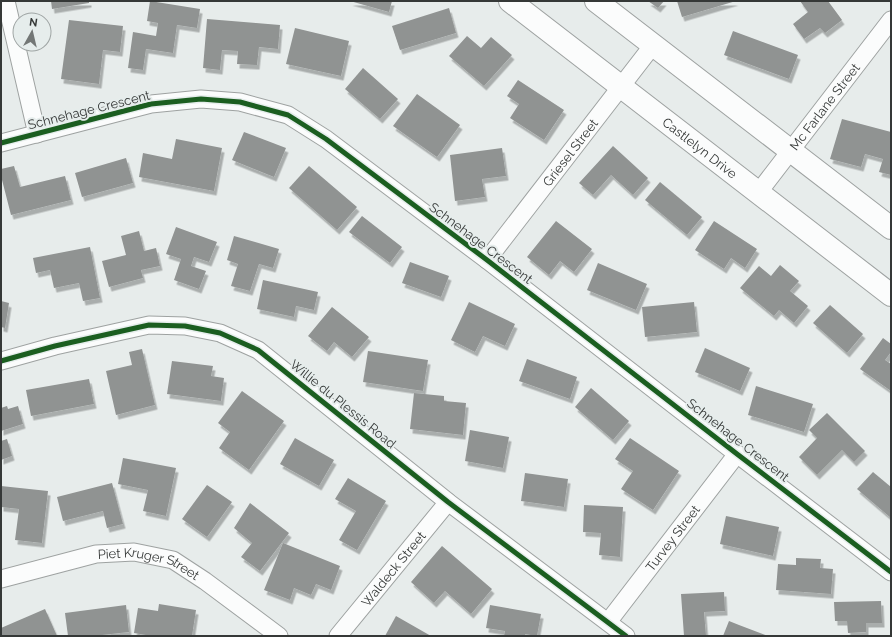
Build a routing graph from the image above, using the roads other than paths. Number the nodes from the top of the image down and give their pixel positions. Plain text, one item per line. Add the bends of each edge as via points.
1 (6, 1) edge
2 (510, 1) edge
3 (596, 1) edge
4 (891, 20) edge
5 (653, 45) junction
6 (621, 87) junction
7 (37, 134) junction
8 (1, 143) edge
9 (791, 151) junction
10 (758, 192) junction
11 (891, 228) edge
12 (487, 260) junction
13 (891, 295) edge
14 (1, 361) edge
15 (737, 454) junction
16 (448, 502) junction
17 (891, 572) edge
18 (1, 579) edge
19 (608, 622) junction
20 (279, 636) edge
21 (338, 636) edge
22 (626, 636) edge

1 - 7 street
2 - 6 street, Castlelyn Drive
3 - 5 street
4 - 9 street, Mc Farlane Street
5 - 6 street, Griesel Street
5 - 9 street
6 - 10 street, Castlelyn Drive
6 - 12 street, Griesel Street
7 - 8 street, Schnehage Crescent
7 - 12 street, Schnehage Crescent via 151,104 201,99 240,102 288,115 326,139
9 - 10 street, Mc Farlane Street
9 - 11 street
10 - 13 street, Castlelyn Drive
12 - 15 street, Schnehage Crescent
14 - 16 street, Willie du Plessis Road via 149,325 185,326 220,333 258,350
15 - 17 street, Schnehage Crescent
15 - 19 street, Turvey Street
16 - 19 street, Willie du Plessis Road
16 - 21 street, Waldeck Street
18 - 20 street, Piet Kruger Street via 96,554 134,552 173,560
19 - 22 street, Willie du Plessis Road

